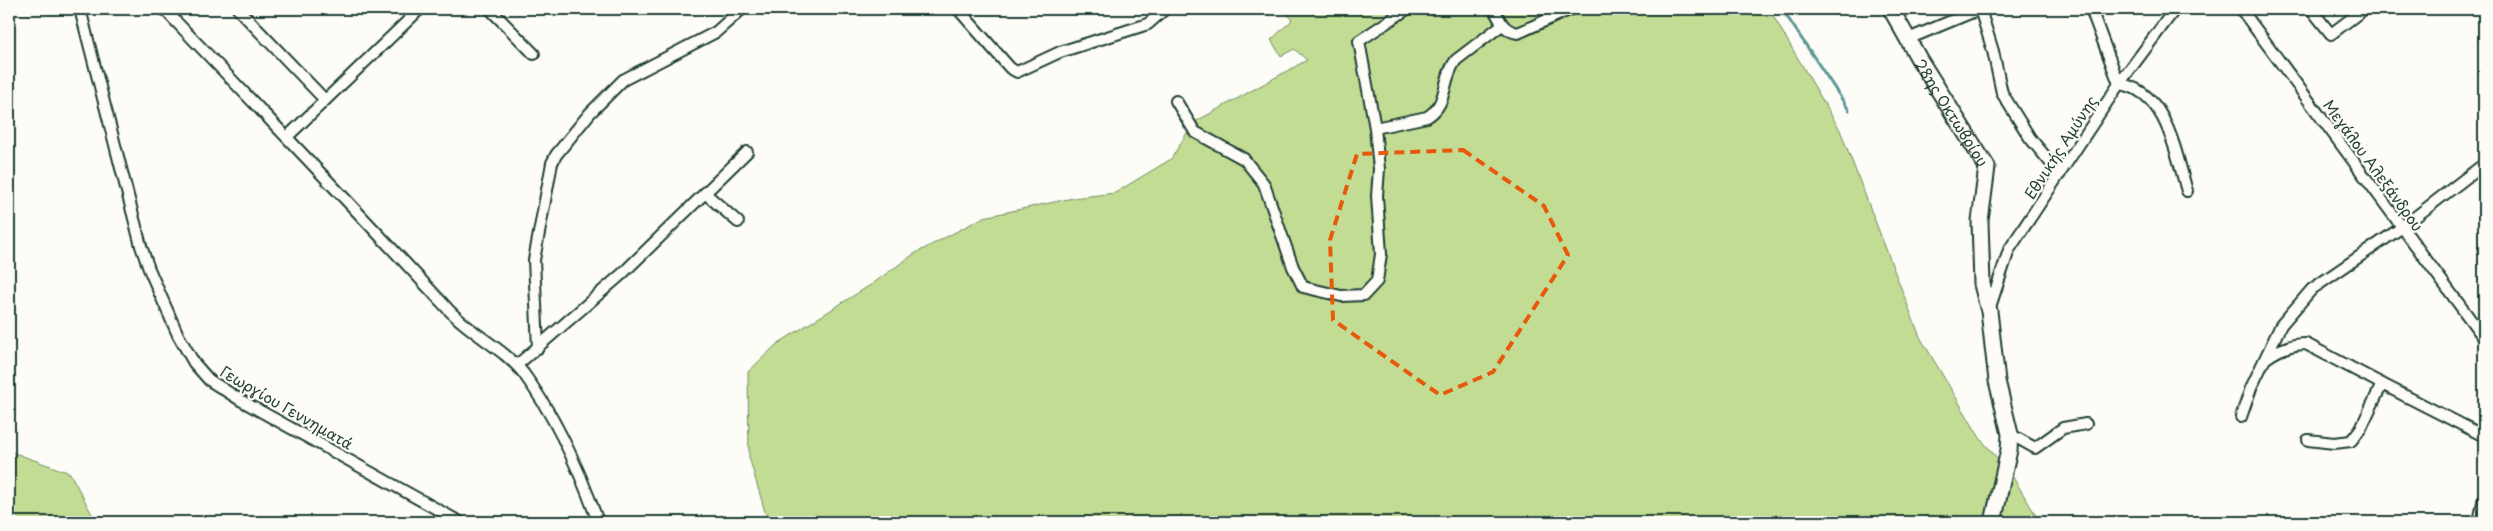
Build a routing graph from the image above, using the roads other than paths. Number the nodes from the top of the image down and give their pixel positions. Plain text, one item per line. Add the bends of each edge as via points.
1 (80, 9) edge
2 (164, 9) edge
3 (238, 9) edge
4 (420, 9) edge
5 (490, 9) edge
6 (742, 9) edge
7 (958, 9) edge
8 (1165, 9) edge
9 (1407, 9) edge
10 (1494, 9) edge
11 (1891, 9) edge
12 (1980, 9) edge
13 (2091, 9) edge
14 (2174, 9) edge
15 (2240, 9) edge
16 (2310, 9) edge
17 (2364, 9) edge
18 (1567, 10) edge
19 (1502, 26) junction
20 (1908, 39) junction
21 (534, 54) dead end
22 (2119, 84) junction
23 (325, 100) junction
24 (1176, 101) dead end
25 (1375, 128) junction
26 (287, 137) junction
27 (747, 152) dead end
28 (2484, 164) edge
29 (2060, 174) junction
30 (2187, 191) dead end
31 (706, 194) junction
32 (738, 222) dead end
33 (2401, 228) junction
34 (1989, 311) junction
35 (2484, 338) edge
36 (538, 348) junction
37 (2264, 359) junction
38 (517, 366) junction
39 (2382, 384) junction
40 (2241, 417) dead end
41 (2086, 424) dead end
42 (2010, 434) junction
43 (2484, 436) edge
44 (2308, 440) dead end
45 (2484, 497) edge
46 (460, 522) edge
47 (598, 522) edge
48 (1993, 522) edge
49 (2479, 522) edge

1 - 46 street, Γεωργίου Γεννηματά via 141,246 168,314 199,370 215,385 248,405
2 - 26 street
3 - 23 street
4 - 23 street
5 - 21 street
6 - 36 street via 716,32 623,80 590,113 556,155 534,260
7 - 8 street via 1010,68 1018,72 1060,52 1148,24
9 - 25 street via 1359,41
10 - 19 street
11 - 20 street, 28ης Οκτωβρίου
12 - 20 street
12 - 29 street via 2002,93 2025,130
13 - 22 street
14 - 22 street, Εθνικής Αμύνης
15 - 33 street, Μεγάλου Αλεξάνδρου
16 - 17 street via 2331,34
18 - 19 street via 1518,33
19 - 25 street via 1450,67 1440,106 1434,113
20 - 34 street, 28ης Οκτωβρίου via 1987,167 1980,221 1980,252 1982,284
22 - 29 street, Εθνικής Αμύνης
22 - 30 street via 2133,86 2157,108
23 - 26 street
24 - 25 street via 1195,132 1244,159 1264,184 1292,267 1303,287 1341,296 1364,295 1377,281 1381,254
26 - 38 street via 457,319
27 - 31 street
28 - 33 street
29 - 34 street, Εθνικής Αμύνης via 2009,250
31 - 32 street
31 - 36 street
33 - 35 street, Μεγάλου Αλεξάνδρου
33 - 37 street via 2312,289 2281,325
34 - 42 street, 28ης Οκτωβρίου via 1997,381
36 - 38 street
37 - 39 street via 2282,349 2306,344
37 - 40 street
38 - 47 street via 563,442
39 - 43 street
39 - 44 street via 2362,428 2350,441
41 - 42 street via 2063,428 2034,448
42 - 48 street
45 - 49 street

